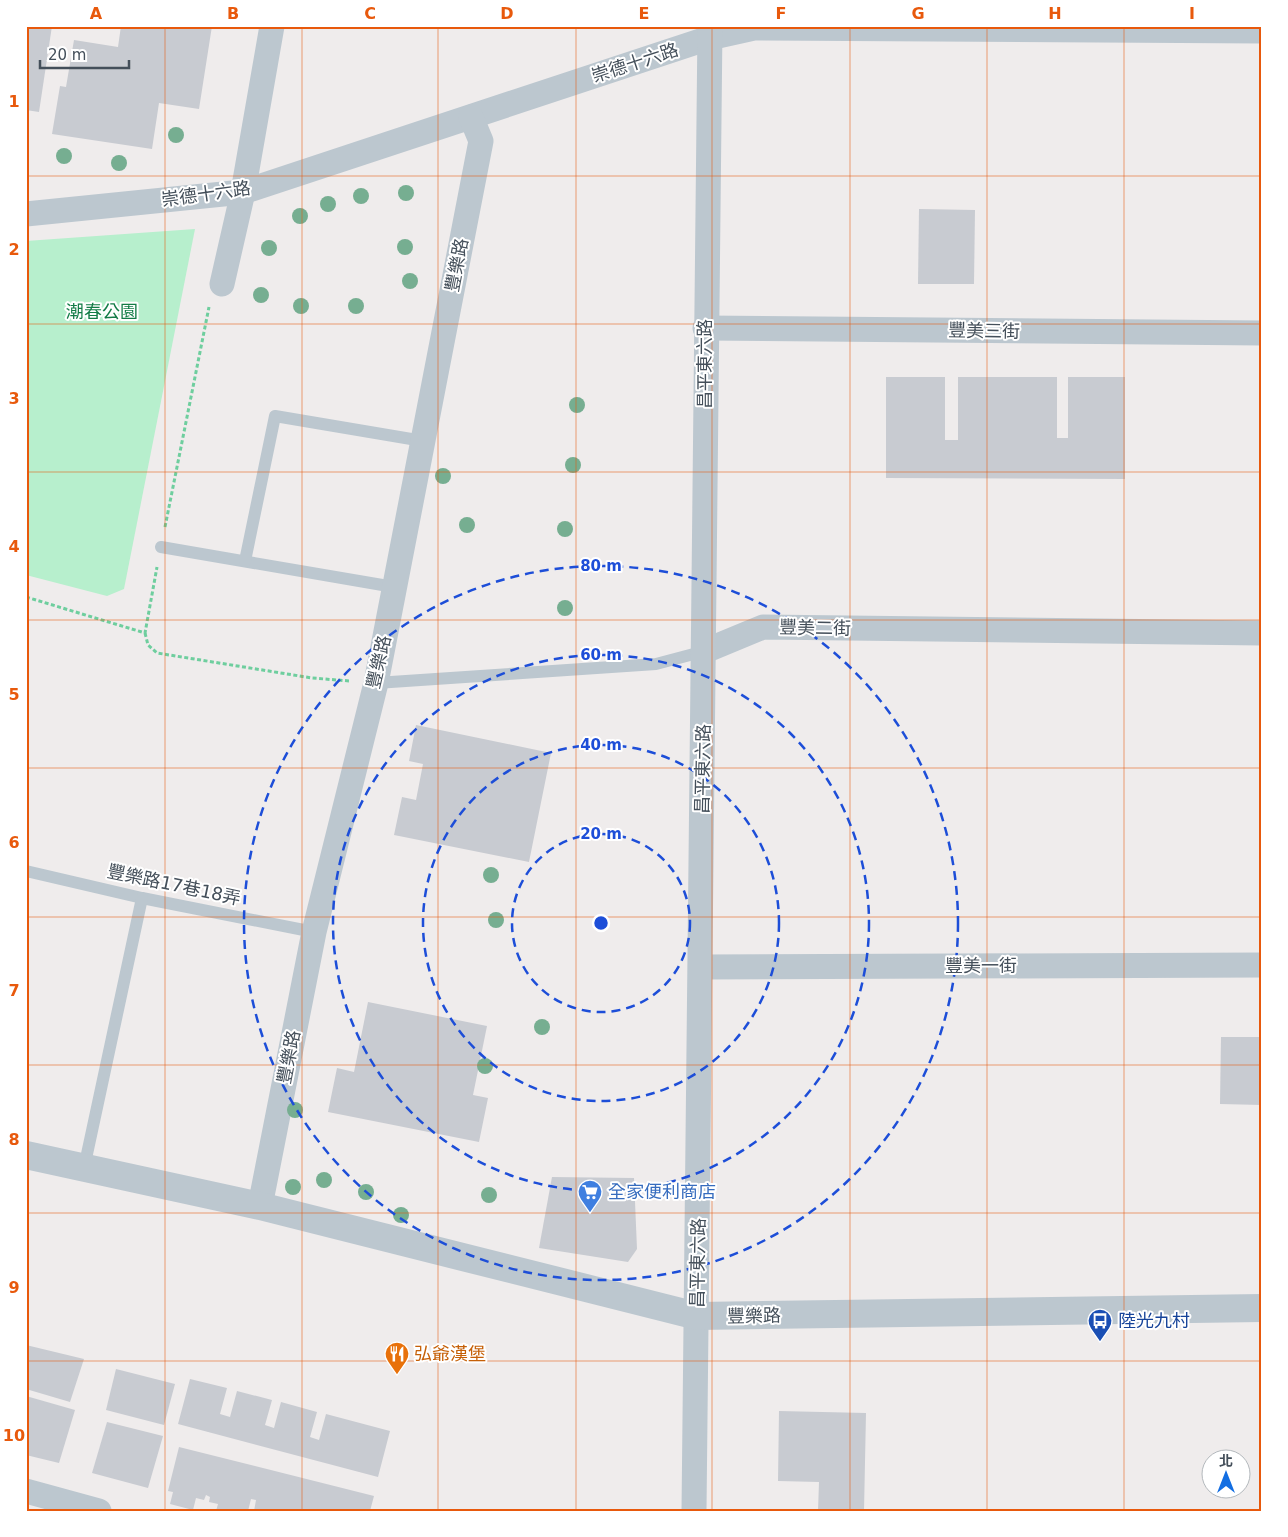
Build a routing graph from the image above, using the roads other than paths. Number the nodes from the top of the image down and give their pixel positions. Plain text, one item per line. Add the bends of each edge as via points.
1 (272, 26) edge
2 (1262, 31) edge
3 (710, 32) edge
4 (471, 117) junction
5 (243, 192) junction
6 (26, 214) edge
7 (222, 284) road end
8 (705, 328) junction
9 (1262, 334) edge
10 (424, 441) junction
11 (161, 547) road end
12 (245, 561) junction
13 (394, 587) junction
14 (1262, 632) edge
15 (705, 651) junction
16 (376, 683) junction
17 (26, 871) edge
18 (142, 898) junction
19 (314, 932) junction
20 (1262, 965) edge
21 (701, 966) junction
22 (26, 1155) edge
23 (84, 1168) junction
24 (260, 1206) junction
25 (1262, 1308) edge
26 (697, 1316) junction
27 (26, 1491) edge
28 (100, 1511) edge
29 (694, 1511) edge

1 - 5 street
2 - 3 street, 崇德十六路 via 754,28
3 - 4 street, 崇德十六路
3 - 8 street, 昌平東六路
4 - 5 street, 崇德十六路
4 - 10 street, 豐樂路 via 480,141
5 - 6 street, 崇德十六路
5 - 7 street
8 - 9 street, 豐美三街
8 - 15 street, 昌平東六路
10 - 12 lane via 275,416
10 - 13 street, 豐樂路
11 - 12 lane
12 - 13 lane
13 - 16 street, 豐樂路
14 - 15 street, 豐美二街 via 763,627
15 - 16 lane, 豐美二街 via 656,664
15 - 21 street, 昌平東六路
16 - 19 street, 豐樂路
17 - 18 lane, 豐樂路17巷18弄
18 - 19 lane, 豐樂路17巷18弄
18 - 23 lane
19 - 24 street, 豐樂路
20 - 21 street, 豐美一街
21 - 26 street, 昌平東六路
22 - 23 street, 豐樂路
23 - 24 street, 豐樂路
24 - 26 street, 豐樂路
25 - 26 street, 豐樂路
26 - 29 street, 昌平東六路
27 - 28 street

